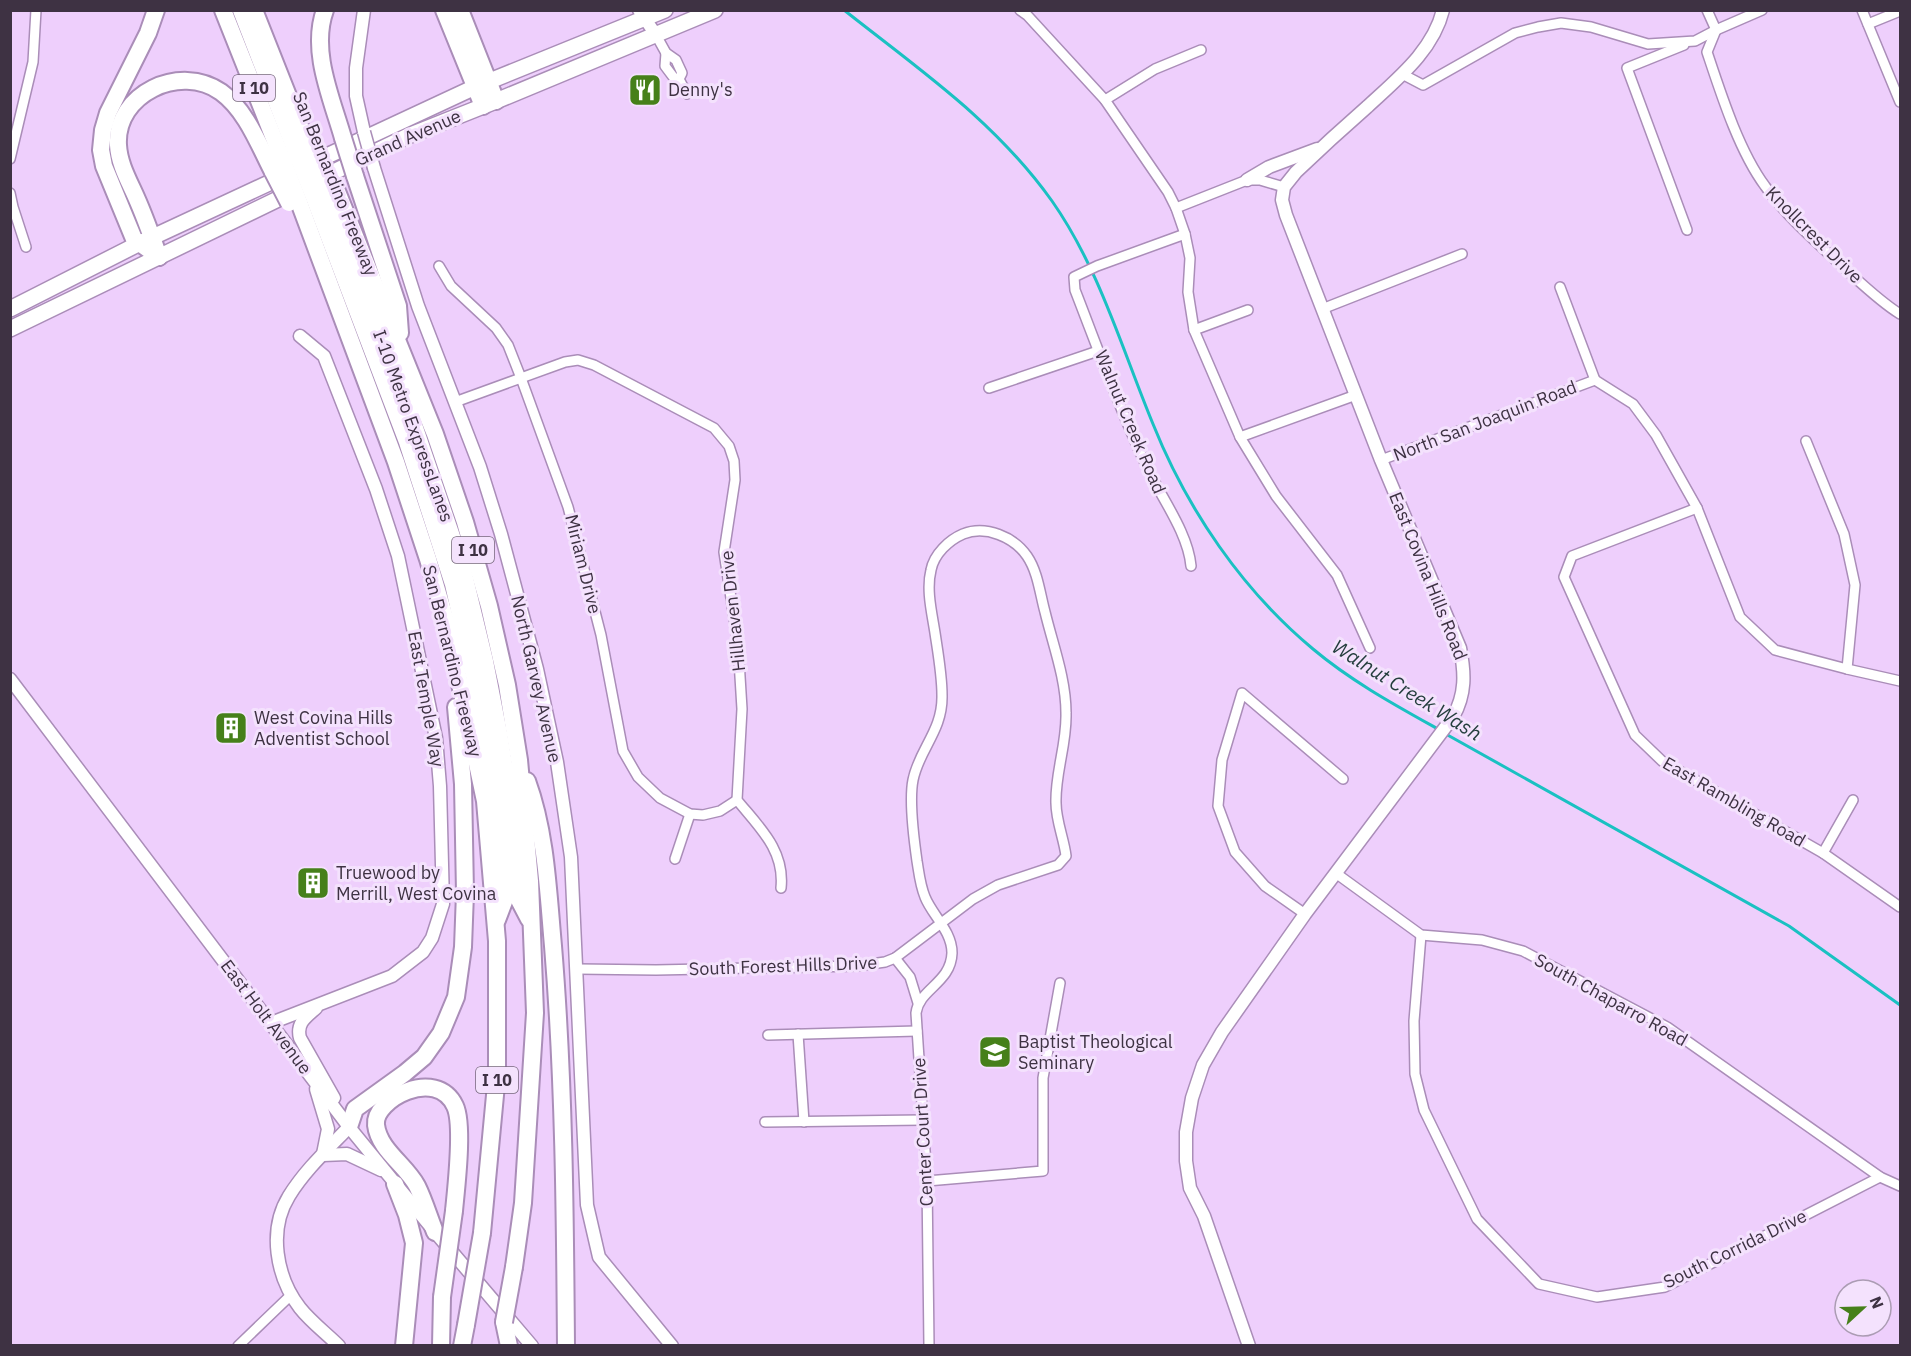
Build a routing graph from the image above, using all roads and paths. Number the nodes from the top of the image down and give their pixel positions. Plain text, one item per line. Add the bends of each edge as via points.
1 (36, 10) edge
2 (156, 10) edge
3 (223, 10) edge
4 (241, 10) edge
5 (254, 10) edge
6 (266, 10) edge
7 (325, 10) edge
8 (364, 10) edge
9 (444, 10) edge
10 (460, 10) edge
11 (665, 10) edge
12 (715, 10) edge
13 (1443, 10) edge
14 (1707, 10) edge
15 (1762, 10) edge
16 (1862, 10) edge
17 (1900, 11) edge
18 (1026, 12) edge
19 (641, 15) edge
20 (1868, 24) junction
21 (1716, 30) junction
22 (656, 35) junction
23 (1695, 41) junction
24 (1201, 50) dead end
25 (1402, 74) junction
26 (481, 84) junction
27 (687, 94) dead end
28 (1105, 100) junction
29 (1900, 102) edge
30 (490, 104) junction
31 (1321, 147) junction
32 (10, 159) edge
33 (297, 160) junction
34 (1247, 180) junction
35 (1284, 187) junction
36 (10, 193) edge
37 (312, 195) junction
38 (1176, 208) junction
39 (1687, 230) dead end
40 (1185, 234) junction
41 (146, 241) junction
42 (26, 248) dead end
43 (1462, 254) dead end
44 (159, 257) junction
45 (439, 266) dead end
46 (1560, 287) dead end
47 (10, 309) edge
48 (1322, 309) junction
49 (1248, 310) dead end
50 (1900, 314) edge
51 (10, 329) edge
52 (1194, 330) junction
53 (300, 336) dead end
54 (401, 346) junction
55 (1098, 351) junction
56 (521, 378) junction
57 (1595, 380) junction
58 (989, 388) dead end
59 (1356, 395) junction
60 (455, 402) junction
61 (1240, 437) junction
62 (1806, 441) dead end
63 (1381, 460) junction
64 (1697, 508) junction
65 (1191, 566) dead end
66 (448, 628) junction
67 (1370, 648) dead end
68 (1847, 669) junction
69 (10, 679) edge
70 (1900, 681) edge
71 (519, 760) junction
72 (1343, 778) dead end
73 (737, 800) junction
74 (1853, 800) dead end
75 (690, 814) junction
76 (1823, 853) junction
77 (675, 859) dead end
78 (1336, 874) junction
79 (781, 888) dead end
80 (1900, 907) edge
81 (1305, 914) junction
82 (941, 923) junction
83 (532, 925) junction
84 (495, 926) junction
85 (1421, 935) junction
86 (895, 958) junction
87 (578, 969) junction
88 (1060, 983) dead end
89 (918, 1003) junction
90 (321, 1004) junction
91 (272, 1023) junction
92 (917, 1031) junction
93 (798, 1034) junction
94 (768, 1035) dead end
95 (314, 1080) junction
96 (338, 1113) junction
97 (923, 1120) junction
98 (765, 1122) dead end
99 (804, 1122) junction
100 (349, 1127) junction
101 (323, 1155) junction
102 (1880, 1177) junction
103 (390, 1178) junction
104 (927, 1180) junction
105 (1900, 1186) edge
106 (435, 1232) junction
107 (291, 1295) junction
108 (504, 1322) junction
109 (238, 1346) edge
110 (339, 1346) edge
111 (404, 1346) edge
112 (441, 1346) edge
113 (462, 1346) edge
114 (501, 1346) edge
115 (509, 1346) edge
116 (532, 1346) edge
117 (566, 1346) edge
118 (672, 1346) edge
119 (929, 1346) edge
120 (1248, 1346) edge

1 - 32 street via 33,62
2 - 41 highway via 108,113 101,150 134,239
3 - 33 highway, San Bernardino Freeway / I 10
4 - 33 highway, I-10 Metro ExpressLanes
5 - 33 highway, I-10 Metro ExpressLanes
6 - 33 highway, San Bernardino Freeway / I 10
7 - 54 highway, bridge via 321,56 354,176 398,306
8 - 60 street, North Garvey Avenue, bridge via 356,68 364,132 418,306
9 - 26 highway
10 - 26 highway
11 - 19 main road, Grand Avenue
12 - 22 main road, Grand Avenue
13 - 25 street via 1434,35
14 - 21 street
15 - 21 street
16 - 20 street
17 - 20 street
18 - 28 street
19 - 22 street
19 - 26 main road, Grand Avenue
20 - 29 street
21 - 23 street
21 - 50 street, Knollcrest Drive via 1707,52 1724,104 1763,185 1814,240
22 - 27 street via 666,53 676,60
22 - 30 main road, Grand Avenue
23 - 25 street via 1648,44 1561,22 1515,33 1423,85
23 - 39 street via 1627,68
24 - 28 street via 1155,69
25 - 31 street
26 - 30 highway
26 - 41 main road, Grand Avenue
28 - 38 street
30 - 44 main road, Grand Avenue via 408,136
31 - 34 street
31 - 35 street
33 - 37 highway, bridge
33 - 37 highway, San Bernardino Freeway / I 10
33 - 37 highway, I-10 Metro ExpressLanes, bridge
33 - 41 highway via 211,86 176,80 144,93 124,116 118,145
34 - 35 street
34 - 38 street
35 - 48 street, East Covina Hills Road via 1286,215
36 - 42 street
37 - 54 highway, San Bernardino Freeway / I 10
37 - 66 highway, San Bernardino Freeway / I 10 via 311,233 396,462
37 - 83 highway, I-10 Metro ExpressLanes via 360,285 396,372 462,567 499,733 511,808 518,898
37 - 84 highway, I-10 Metro ExpressLanes via 411,452 458,604 500,830 505,900
38 - 40 street
40 - 52 street
40 - 55 street, Walnut Creek Road via 1074,277 1075,290
41 - 44 highway
41 - 47 main road, Grand Avenue
43 - 48 street
44 - 51 main road, Grand Avenue
45 - 56 street, Miriam Drive via 451,286 496,328 508,345
46 - 57 street
48 - 59 street, East Covina Hills Road
49 - 52 street
52 - 61 street
53 - 90 street, East Temple Way via 324,356 398,556 436,738 443,858 443,904 423,952 392,976
54 - 71 highway, San Bernardino Freeway / I 10 via 465,522 489,606
55 - 58 street
55 - 65 street, Walnut Creek Road via 1145,464 1187,545
56 - 60 street, Hillhaven Drive
56 - 73 street, Hillhaven Drive via 565,362 578,360 594,365 714,428 729,446 735,480 724,552 738,644 742,710
56 - 75 street, Miriam Drive via 568,507 601,635 623,751 638,777 660,798
57 - 63 street, North San Joaquin Road
57 - 64 street, North San Joaquin Road via 1632,404 1656,435
59 - 61 street
59 - 63 street, East Covina Hills Road
60 - 87 street, North Garvey Avenue via 501,534 537,669 571,857
61 - 67 street via 1276,496 1337,575
62 - 68 street via 1844,534 1855,585
63 - 78 street, East Covina Hills Road via 1460,648 1464,689 1459,707
64 - 68 street, North San Joaquin Road via 1740,617 1775,650
64 - 76 street, East Rambling Road via 1572,555 1564,577 1635,735 1662,761
66 - 84 highway, San Bernardino Freeway / I 10 via 485,801
66 - 100 highway via 463,784 463,947 456,997 441,1033 424,1057 355,1109
68 - 70 street, North San Joaquin Road
69 - 91 street, East Holt Avenue
71 - 83 highway, San Bernardino Freeway / I 10
71 - 117 highway via 537,809 556,984
72 - 81 street via 1242,693 1222,760 1218,806 1235,852 1265,886
73 - 75 street via 720,811
73 - 79 street via 778,856
74 - 76 street
75 - 77 street
76 - 80 street, East Rambling Road
78 - 81 street, East Covina Hills Road
78 - 85 street
81 - 120 street, East Covina Hills Road via 1203,1065 1186,1132 1190,1188 1204,1216
82 - 82 street, South Forest Hills Drive via 998,885 1058,865 1066,856 1056,804 1066,737 1063,684 1036,575 1027,556 1014,543 1002,535 976,530 948,543 931,568 930,599 942,697 936,731 913,781 913,810 920,883 925,899
82 - 86 street, South Forest Hills Drive
82 - 89 street via 952,951 947,971
83 - 108 highway, San Bernardino Freeway / I 10, bridge via 534,1024 523,1203
84 - 113 highway, San Bernardino Freeway / I 10, bridge via 497,1074 482,1233
85 - 102 street, South Chaparro Road via 1482,940 1523,951 1616,1000 1667,1027
85 - 102 street, South Corrida Drive via 1414,1021 1415,1074 1424,1110 1477,1219 1539,1284 1597,1298 1665,1287
86 - 87 street, South Forest Hills Drive via 857,966
86 - 89 street, Center Court Drive via 910,976
87 - 118 street, North Garvey Avenue via 588,1205 599,1257
88 - 104 street via 1043,1078 1043,1171
89 - 92 street, Center Court Drive
90 - 91 street, East Temple Way
90 - 96 street via 300,1023 298,1031 332,1093
91 - 95 street, East Holt Avenue
92 - 93 street
92 - 97 street, Center Court Drive
93 - 94 street
93 - 99 street
95 - 96 street, East Holt Avenue
95 - 101 street via 328,1129
96 - 100 street, East Holt Avenue
97 - 99 street
97 - 104 street, Center Court Drive
98 - 99 street
100 - 101 street
100 - 103 street, East Holt Avenue
101 - 103 street via 347,1154
101 - 107 street via 288,1197 278,1225 277,1254
102 - 105 street, South Chaparro Road
103 - 106 street, East Holt Avenue
103 - 111 highway via 407,1215 414,1243
104 - 119 street, Center Court Drive
106 - 112 highway, bridge via 416,1184 380,1138 376,1123 381,1111 392,1101 418,1087 435,1088 450,1097 457,1108 459,1155 442,1297
106 - 116 street, East Holt Avenue
107 - 109 street
107 - 110 street
108 - 114 highway, San Bernardino Freeway / I 10
108 - 115 highway

